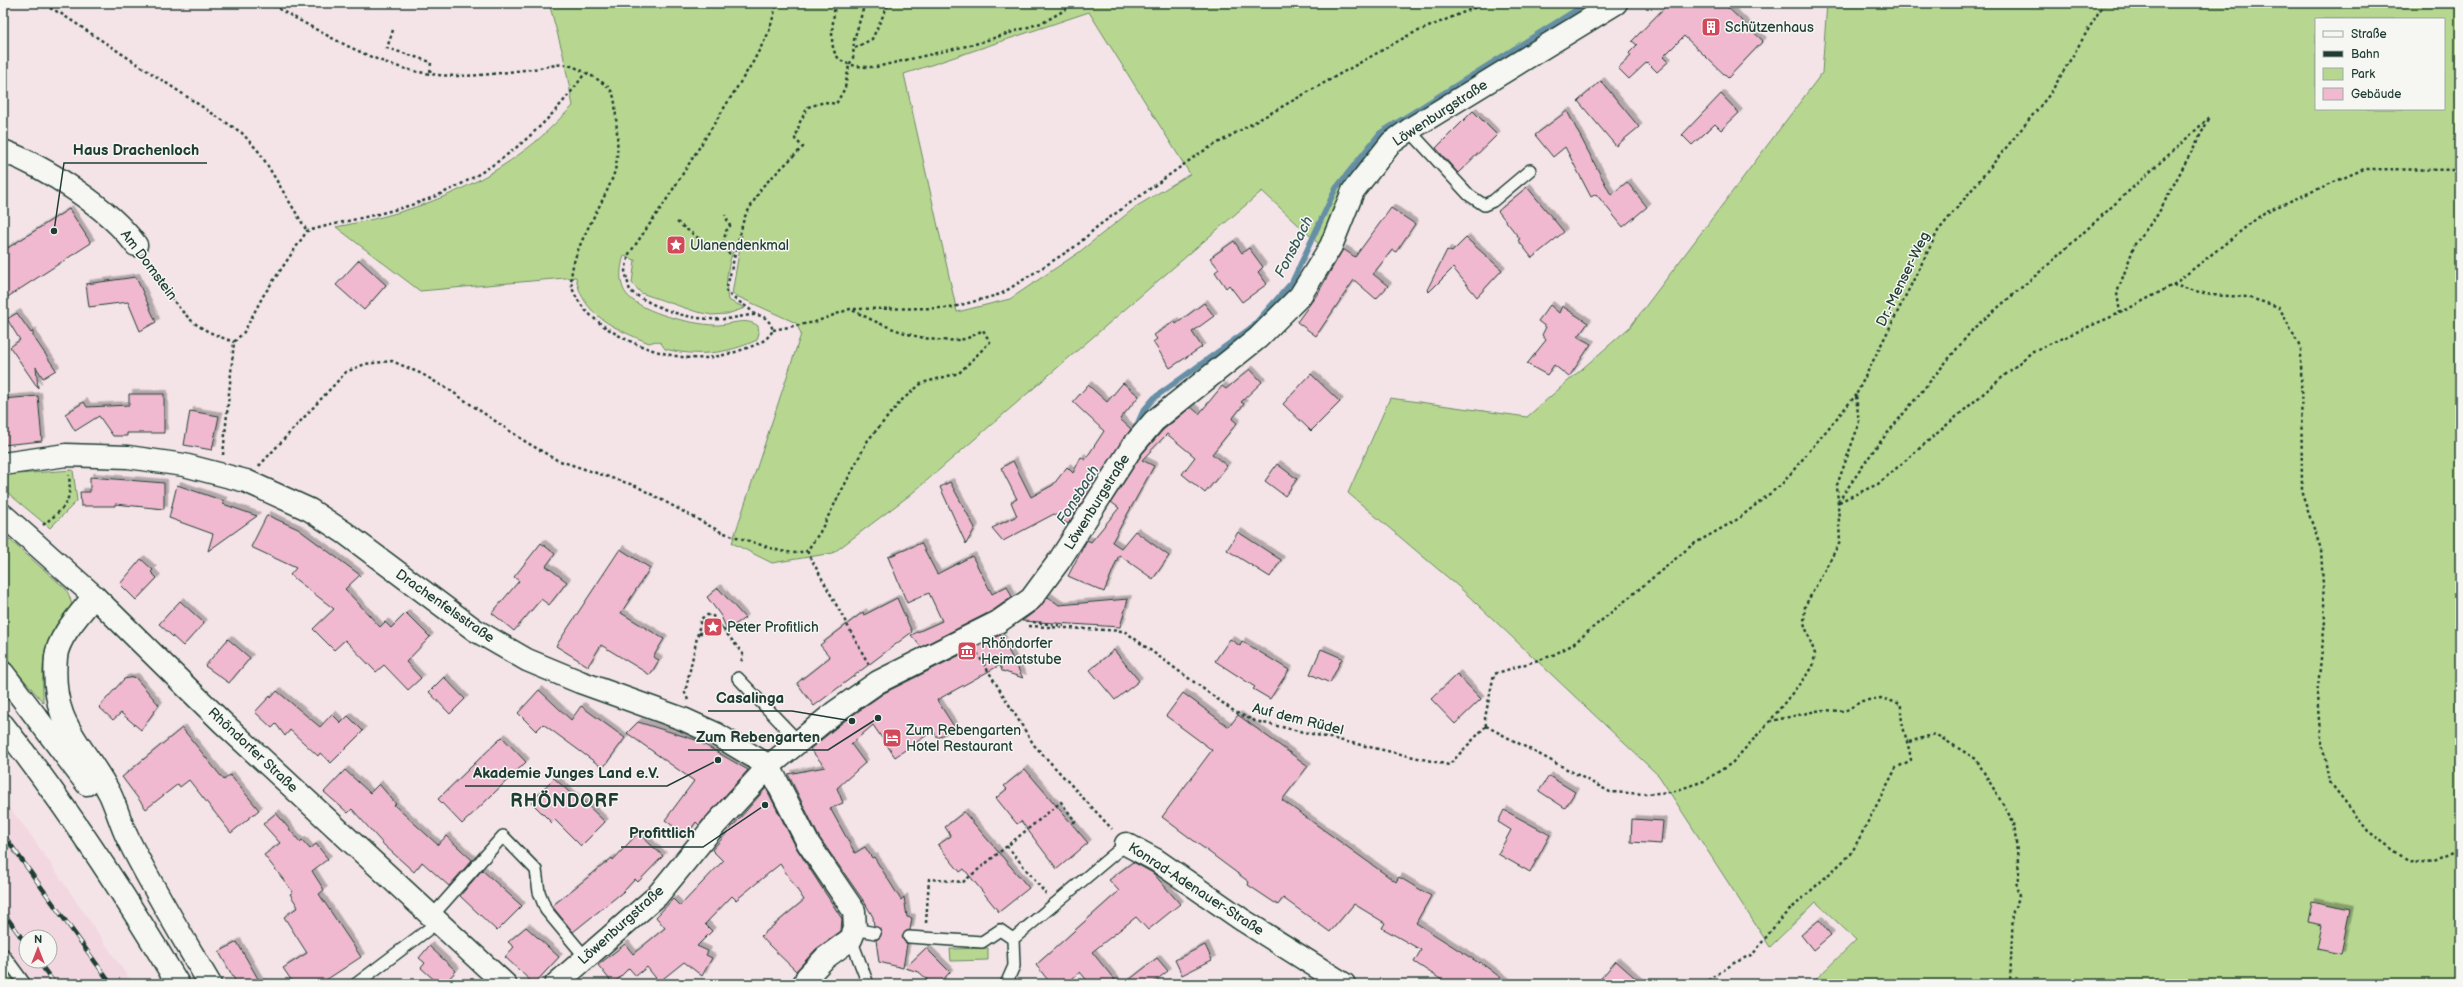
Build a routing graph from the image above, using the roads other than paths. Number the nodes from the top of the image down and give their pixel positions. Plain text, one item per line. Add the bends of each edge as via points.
1 (1616, 3) edge
2 (1409, 130) junction
3 (3, 151) edge
4 (1530, 170) dead end
5 (136, 245) road end
6 (3, 464) edge
7 (3, 515) edge
8 (94, 596) junction
9 (3, 673) edge
10 (738, 678) road end
11 (3, 725) edge
12 (3, 735) edge
13 (799, 742) junction
14 (769, 766) junction
15 (37, 769) junction
16 (127, 838) junction
17 (1126, 844) joint
18 (435, 919) junction
19 (860, 934) junction
20 (909, 937) dead end
21 (1013, 939) junction
22 (3, 954) edge
23 (586, 958) junction
24 (25, 984) edge
25 (178, 984) edge
26 (210, 984) edge
27 (356, 984) edge
28 (505, 984) edge
29 (556, 984) edge
30 (804, 984) edge
31 (868, 984) edge
32 (1006, 984) edge
33 (1344, 984) edge

1 - 2 main road, Löwenburgstraße
2 - 4 lane via 1469,195 1484,205 1493,201
2 - 13 main road, Löwenburgstraße via 1391,143 1353,191 1331,246 1300,296 1258,338 1154,421 1132,447 1059,561 1031,599 1000,621 878,682
3 - 5 main road, Am Domstein via 46,171 74,190 125,230
6 - 14 main road, Drachenfelsstraße via 66,455 128,457 184,464 246,481 310,510 475,630 527,660 683,719 716,734
7 - 8 main road, Rhöndorfer Straße
8 - 16 main road via 68,629 56,655 55,686 66,727 110,794
8 - 18 main road, Rhöndorfer Straße via 222,722
9 - 16 main road
10 - 13 lane
11 - 15 main road
12 - 15 main road
13 - 14 main road, Löwenburgstraße
14 - 19 main road via 808,843 854,911
14 - 23 main road, Löwenburgstraße via 715,825 656,896
15 - 25 main road via 143,924
16 - 26 main road
17 - 21 lane
17 - 33 main road, Konrad-Adenauer-Straße via 1156,860 1241,919
18 - 23 lane via 503,836 536,870 539,892 546,910
18 - 27 lane
18 - 28 main road, Rhöndorfer Straße
19 - 30 main road via 825,958 807,977
19 - 31 lane
20 - 21 lane via 982,942 1000,930
21 - 32 lane via 1014,966
22 - 24 lane
23 - 29 main road, Löwenburgstraße

